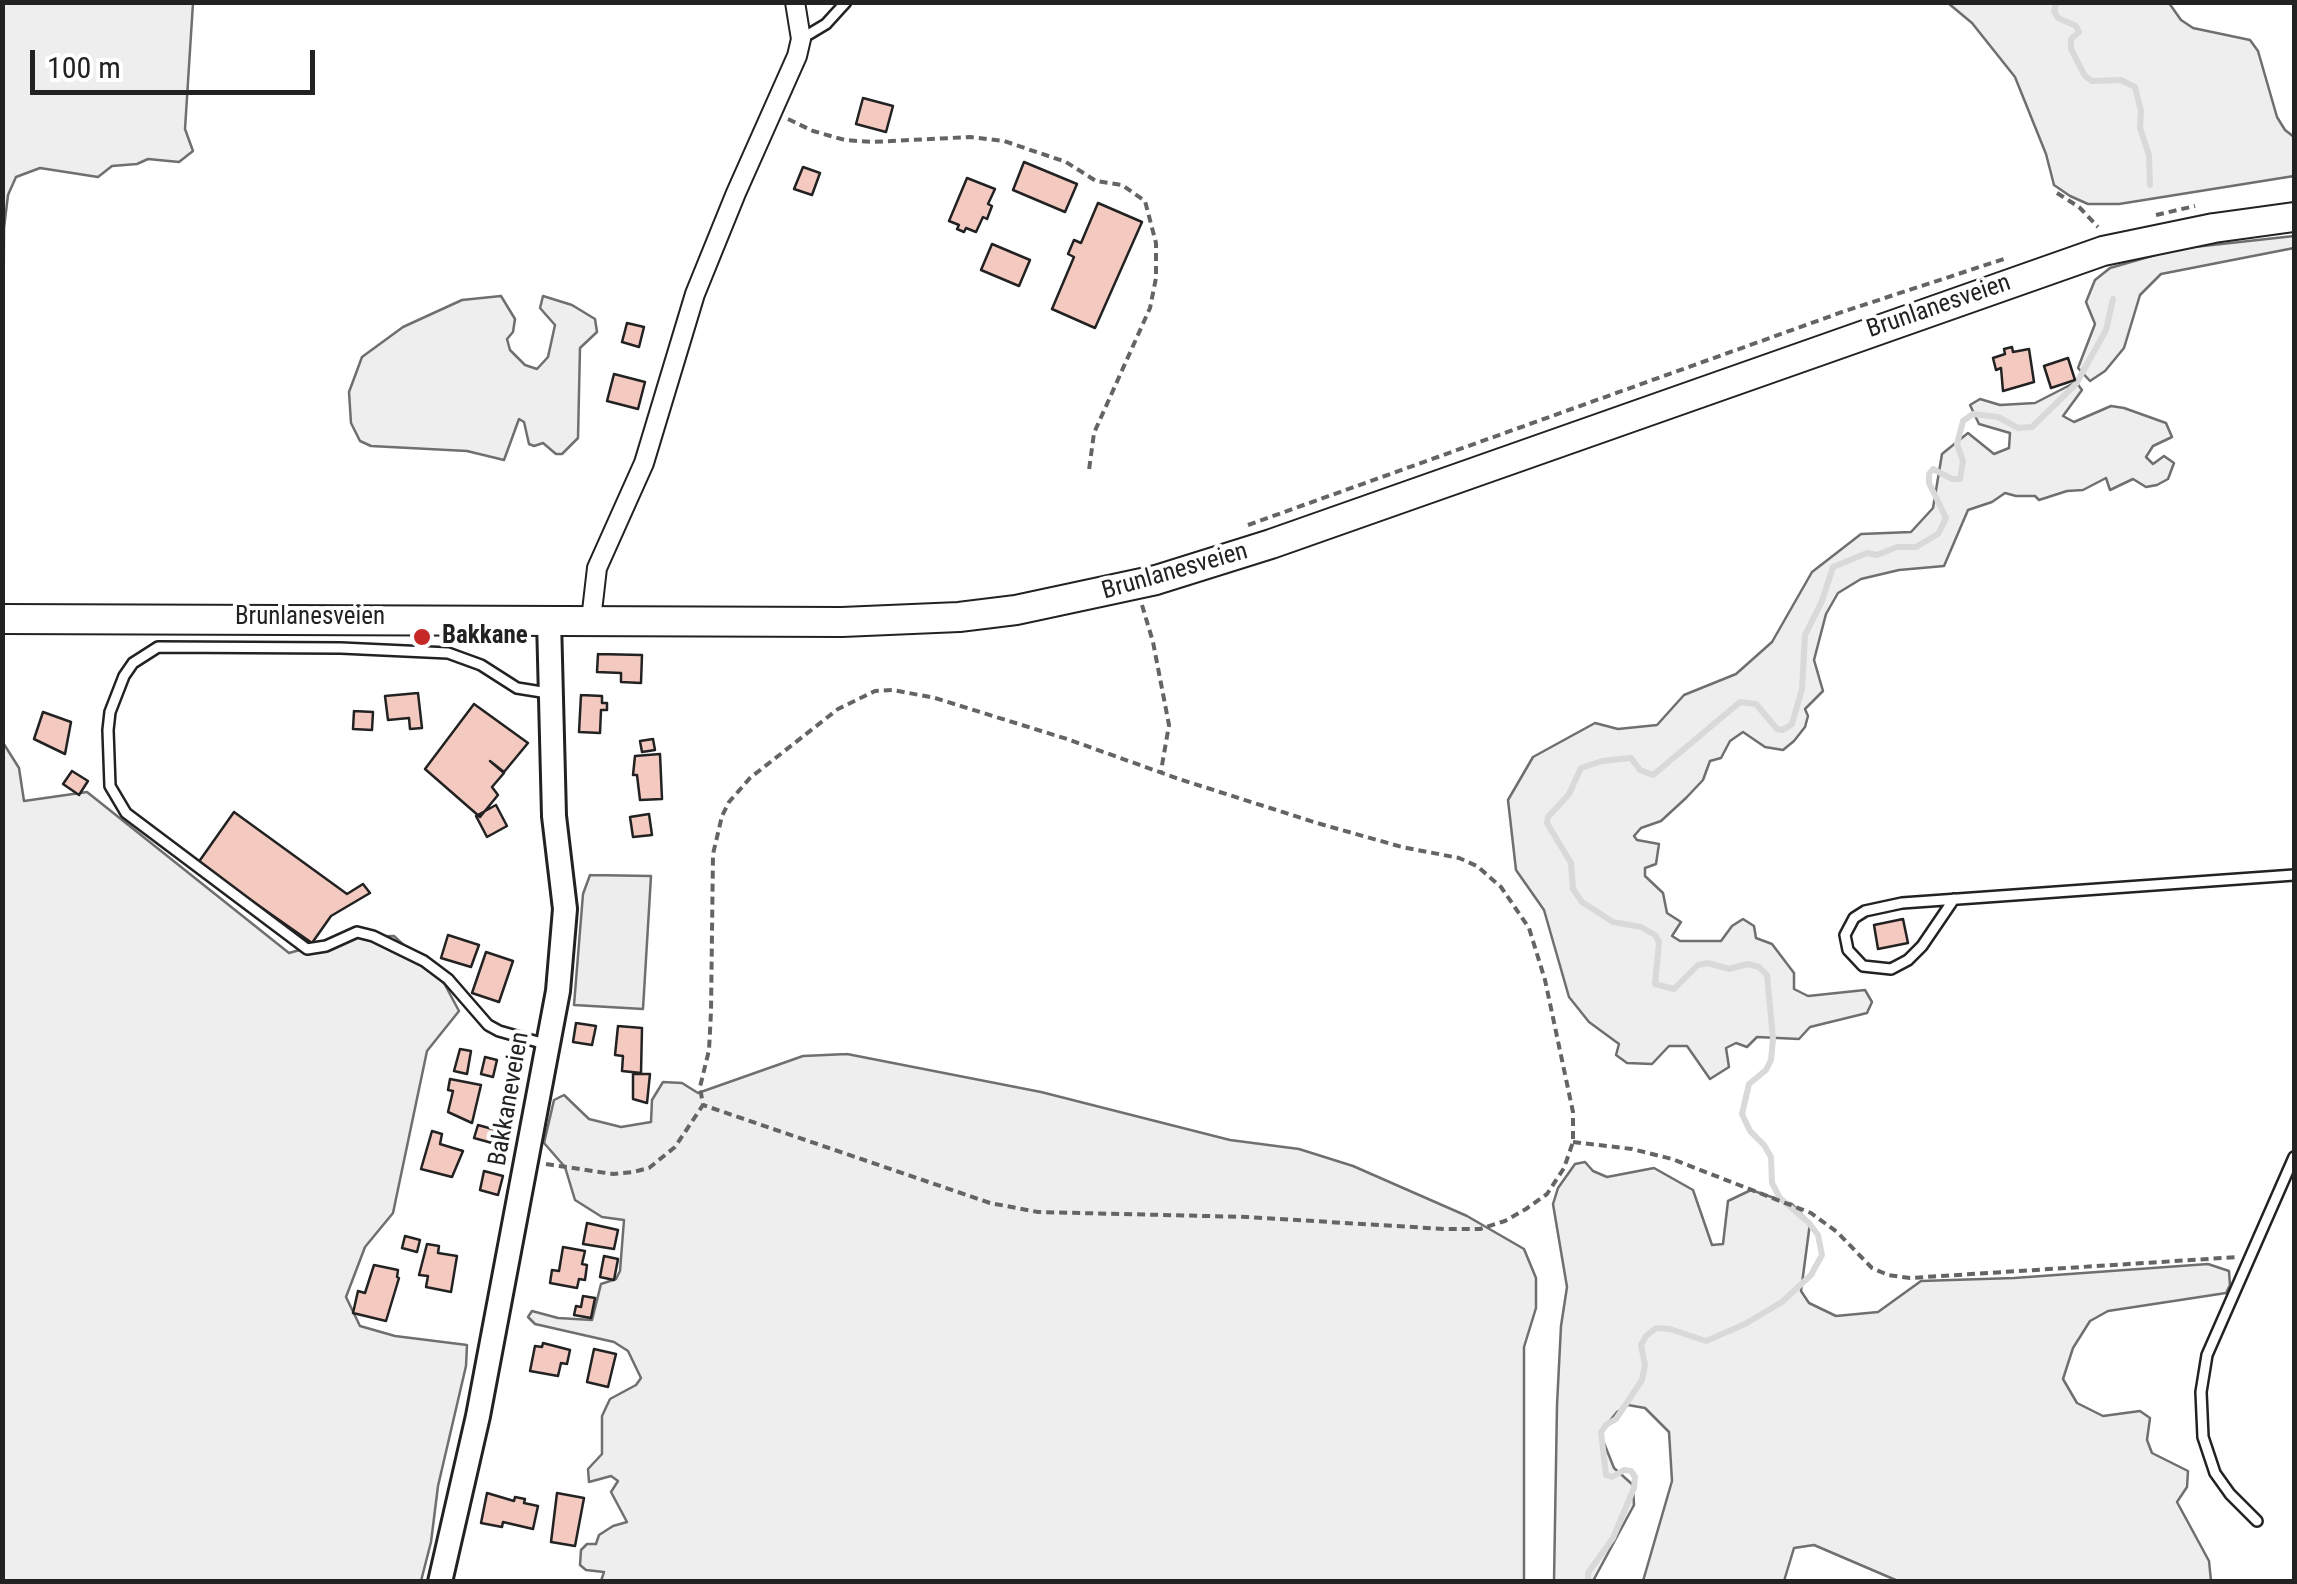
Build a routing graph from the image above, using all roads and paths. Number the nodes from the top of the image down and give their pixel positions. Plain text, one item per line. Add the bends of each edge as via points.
1 (796, 2) edge
2 (846, 2) edge
3 (801, 39) junction
4 (773, 111) junction
5 (2057, 193) dead end
6 (2294, 218) edge
7 (2102, 230) dead end
8 (2008, 258) dead end
9 (1088, 470) dead end
10 (1237, 529) dead end
11 (1135, 586) junction
12 (2, 619) edge
13 (549, 620) junction
14 (591, 620) junction
15 (550, 693) junction
16 (1160, 771) junction
17 (2294, 875) edge
18 (1954, 899) junction
19 (547, 1045) junction
20 (703, 1105) junction
21 (1573, 1142) junction
22 (2294, 1157) edge
23 (528, 1161) junction
24 (2252, 1256) junction
25 (2257, 1521) dead end
26 (444, 1575) edge

1 - 3 street
2 - 3 lane
3 - 4 street
4 - 9 path via 845,140 1004,141 1066,162 1096,181 1122,185 1145,201 1156,242 1150,308 1094,433
4 - 14 street via 695,294 644,464 597,568
5 - 7 path
6 - 11 main road, Brunlanesveien via 2103,251
8 - 10 path
11 - 14 main road, Brunlanesveien via 941,618
11 - 16 path via 1154,642 1169,725
12 - 13 main road, Brunlanesveien
13 - 14 main road, Brunlanesveien
13 - 15 street, Bakkaneveien
15 - 19 street, Bakkaneveien via 554,816 574,908
15 - 19 lane via 517,688 448,653 158,647 124,676 108,730 110,786 126,813 292,938 308,949 358,932 372,936 448,978 499,1032
16 - 20 path via 916,693 874,691 838,709 750,778 722,816 713,854
16 - 21 path via 1318,823 1459,858 1502,887 1529,928 1545,980 1573,1112
17 - 18 lane
18 - 18 lane via 1866,911 1848,926 1848,950 1862,966 1891,969 1922,946
19 - 23 street, Bakkaneveien
20 - 21 path via 971,1197 1038,1212 1445,1230 1480,1229 1526,1209 1547,1194
20 - 23 path via 675,1147 649,1168 613,1174
21 - 24 path via 1672,1159 1812,1213 1888,1275
22 - 24 lane
23 - 26 street, Bakkaneveien
24 - 25 lane via 2208,1355 2201,1392 2203,1437 2216,1473

